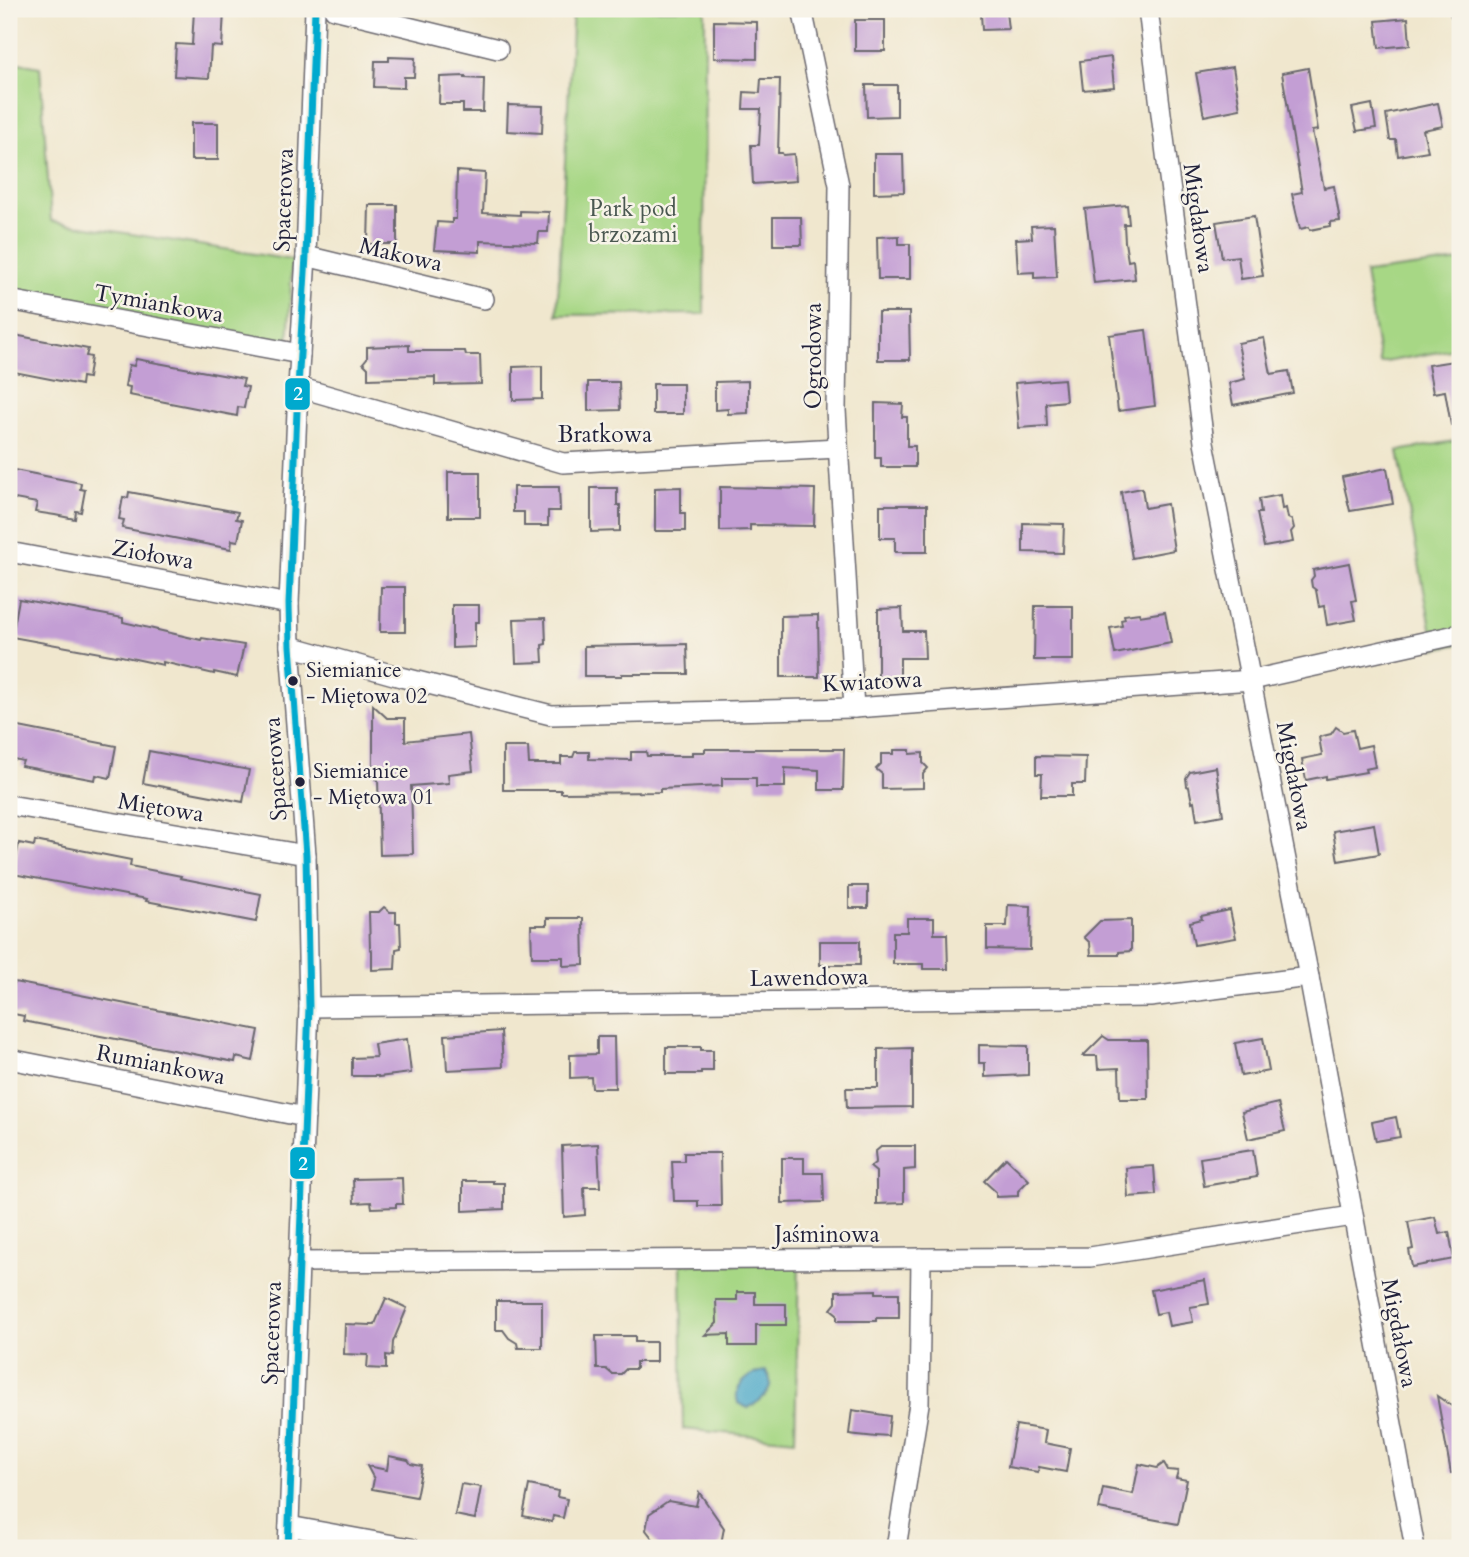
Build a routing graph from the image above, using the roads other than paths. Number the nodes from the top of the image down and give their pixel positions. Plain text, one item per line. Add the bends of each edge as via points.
1 (315, 9) edge
2 (334, 9) edge
3 (802, 9) edge
4 (1148, 9) edge
5 (498, 49) dead end
6 (306, 257) junction
7 (484, 299) dead end
8 (9, 300) edge
9 (300, 354) junction
10 (298, 387) junction
11 (838, 448) junction
12 (9, 552) edge
13 (289, 604) junction
14 (1460, 634) edge
15 (290, 646) junction
16 (1252, 680) junction
17 (854, 708) junction
18 (9, 806) edge
19 (306, 855) junction
20 (1308, 977) junction
21 (309, 1007) junction
22 (9, 1059) edge
23 (305, 1117) junction
24 (1352, 1216) junction
25 (921, 1258) junction
26 (298, 1262) junction
27 (289, 1526) junction
28 (288, 1548) edge
29 (410, 1548) edge
30 (896, 1548) edge
31 (1415, 1548) edge

1 - 6 street, Spacerowa
2 - 5 street
3 - 11 street, Ogrodowa via 839,185
4 - 16 street, Migdałowa via 1204,442
6 - 7 street, Makowa
6 - 9 street, Spacerowa
8 - 9 street, Tymiankowa
9 - 10 street, Spacerowa
10 - 11 street, Bratkowa via 563,463
10 - 13 street, Spacerowa
11 - 17 street, Ogrodowa
12 - 13 street, Ziołowa
13 - 15 street, Spacerowa
14 - 16 street, Kwiatowa
15 - 17 street, Kwiatowa via 551,715
15 - 19 street, Spacerowa
16 - 17 street, Kwiatowa
16 - 20 street, Migdałowa
18 - 19 street, Miętowa
19 - 21 street, Spacerowa
20 - 21 street, Lawendowa via 1150,997
20 - 24 street, Migdałowa
21 - 23 street, Spacerowa
22 - 23 street, Rumiankowa
23 - 26 street, Spacerowa
24 - 25 street, Jaśminowa via 1090,1257
24 - 31 street, Migdałowa
25 - 26 street, Jaśminowa
25 - 30 street via 919,1405
26 - 27 street, Spacerowa
27 - 28 street, Spacerowa
27 - 29 street

